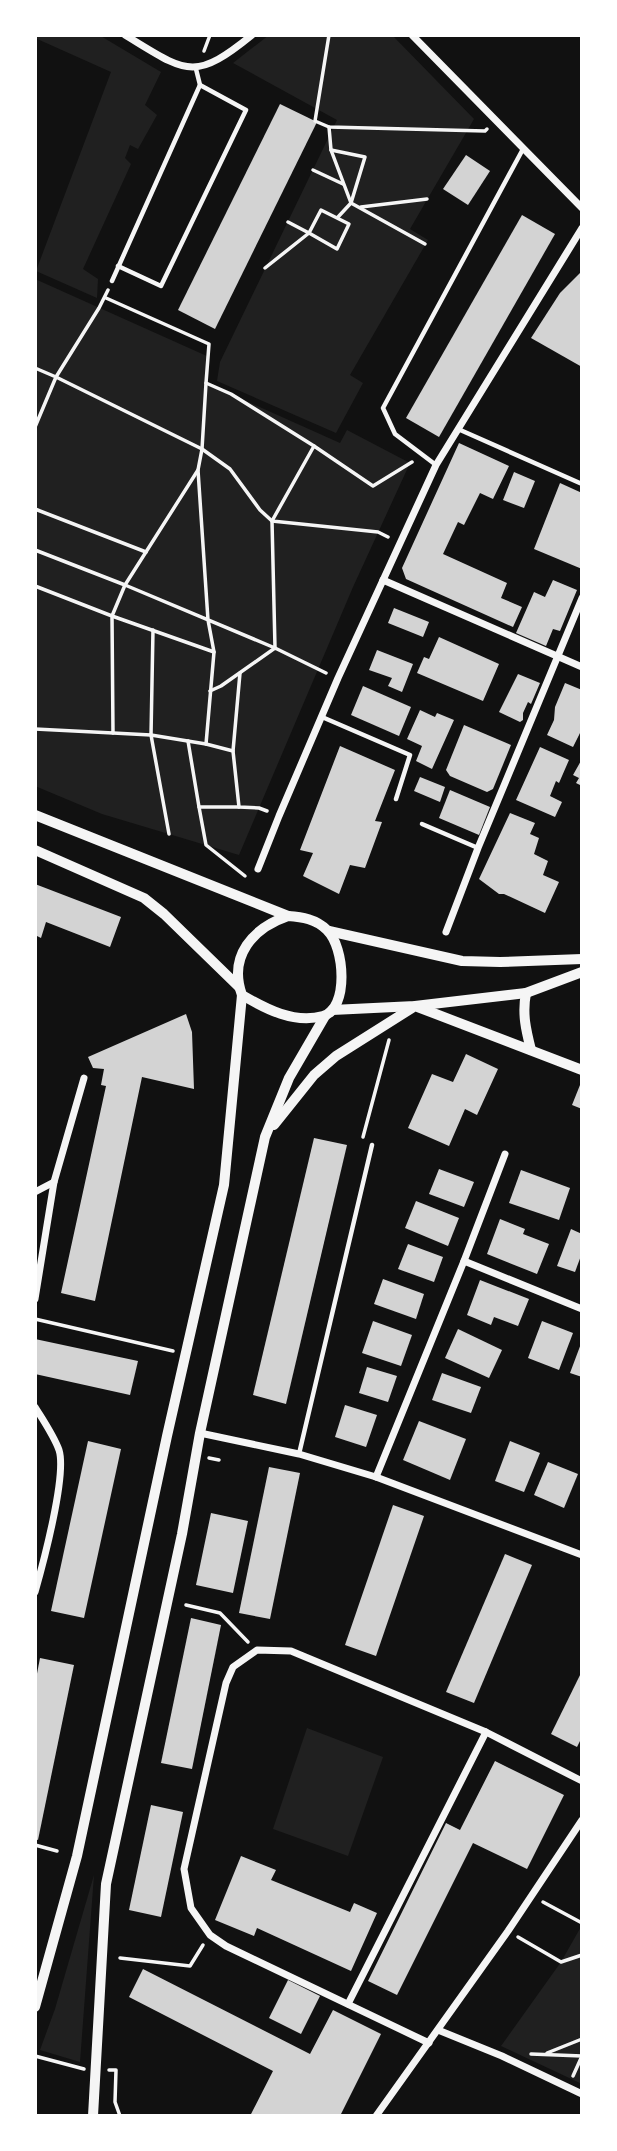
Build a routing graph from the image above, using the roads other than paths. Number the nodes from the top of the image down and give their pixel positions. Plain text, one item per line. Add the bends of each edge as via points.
1 (125, 35) edge
2 (252, 35) edge
3 (412, 35) edge
4 (196, 69) junction
5 (200, 85) junction
6 (523, 148) junction
7 (582, 208) edge
8 (582, 228) edge
9 (118, 266) junction
10 (112, 281) road end
11 (457, 428) junction
12 (436, 465) junction
13 (582, 484) edge
14 (383, 580) junction
15 (582, 598) edge
16 (557, 656) junction
17 (582, 667) edge
18 (322, 717) junction
19 (396, 799) dead end
20 (35, 815) edge
21 (422, 824) dead end
22 (478, 848) junction
23 (35, 850) edge
24 (258, 869) road end
25 (288, 916) junction
26 (329, 931) junction
27 (446, 932) dead end
28 (582, 959) edge
29 (582, 972) edge
30 (240, 991) junction
31 (526, 993) junction
32 (415, 1006) junction
33 (329, 1013) junction
34 (531, 1050) junction
35 (582, 1070) edge
36 (84, 1078) dead end
37 (265, 1137) junction
38 (372, 1145) road end
39 (505, 1154) dead end
40 (54, 1182) junction
41 (35, 1192) edge
42 (464, 1261) junction
43 (35, 1299) edge
44 (582, 1309) edge
45 (35, 1407) edge
46 (200, 1433) junction
47 (299, 1454) junction
48 (376, 1477) junction
49 (582, 1555) edge
50 (35, 1592) edge
51 (486, 1732) junction
52 (582, 1782) edge
53 (582, 1820) edge
54 (348, 2004) junction
55 (35, 2007) edge
56 (438, 2030) junction
57 (429, 2043) junction
58 (582, 2094) edge
59 (93, 2116) edge
60 (376, 2116) edge

1 - 4 street via 170,63
2 - 4 street via 228,55
3 - 6 street
4 - 5 lane
5 - 9 lane
5 - 9 lane via 246,110 161,286
6 - 7 street
6 - 12 lane via 383,408 395,434
8 - 11 street
9 - 10 lane
11 - 12 street
11 - 13 lane
12 - 14 street
14 - 16 street
14 - 18 street
15 - 16 street
16 - 17 street
16 - 22 street
18 - 19 lane via 410,755
18 - 24 street
20 - 25 main road
21 - 22 lane
22 - 27 street
23 - 30 main road via 144,898
25 - 26 main road via 305,917
25 - 30 main road via 262,927 242,952
26 - 28 main road via 462,961
26 - 33 main road via 342,961 339,994
29 - 31 main road
30 - 33 main road via 294,1017
30 - 55 main road via 224,1185 77,1856
31 - 32 main road
31 - 34 street via 524,1021
32 - 33 main road
32 - 34 street
32 - 37 main road via 352,1044 314,1075
33 - 37 main road via 289,1078
34 - 35 street
36 - 40 street
37 - 46 main road
38 - 47 lane
39 - 42 street
40 - 41 street
40 - 43 street
42 - 44 street
42 - 48 street
45 - 50 street via 60,1451 61,1473
46 - 47 street
46 - 59 main road via 106,1884
47 - 48 street
48 - 49 street
51 - 52 street
51 - 54 street
51 - 54 street via 291,1651 257,1650 233,1667 184,1868 191,1908 210,1935 226,1946
53 - 56 street
54 - 57 street
56 - 57 street
56 - 58 street
57 - 60 street

